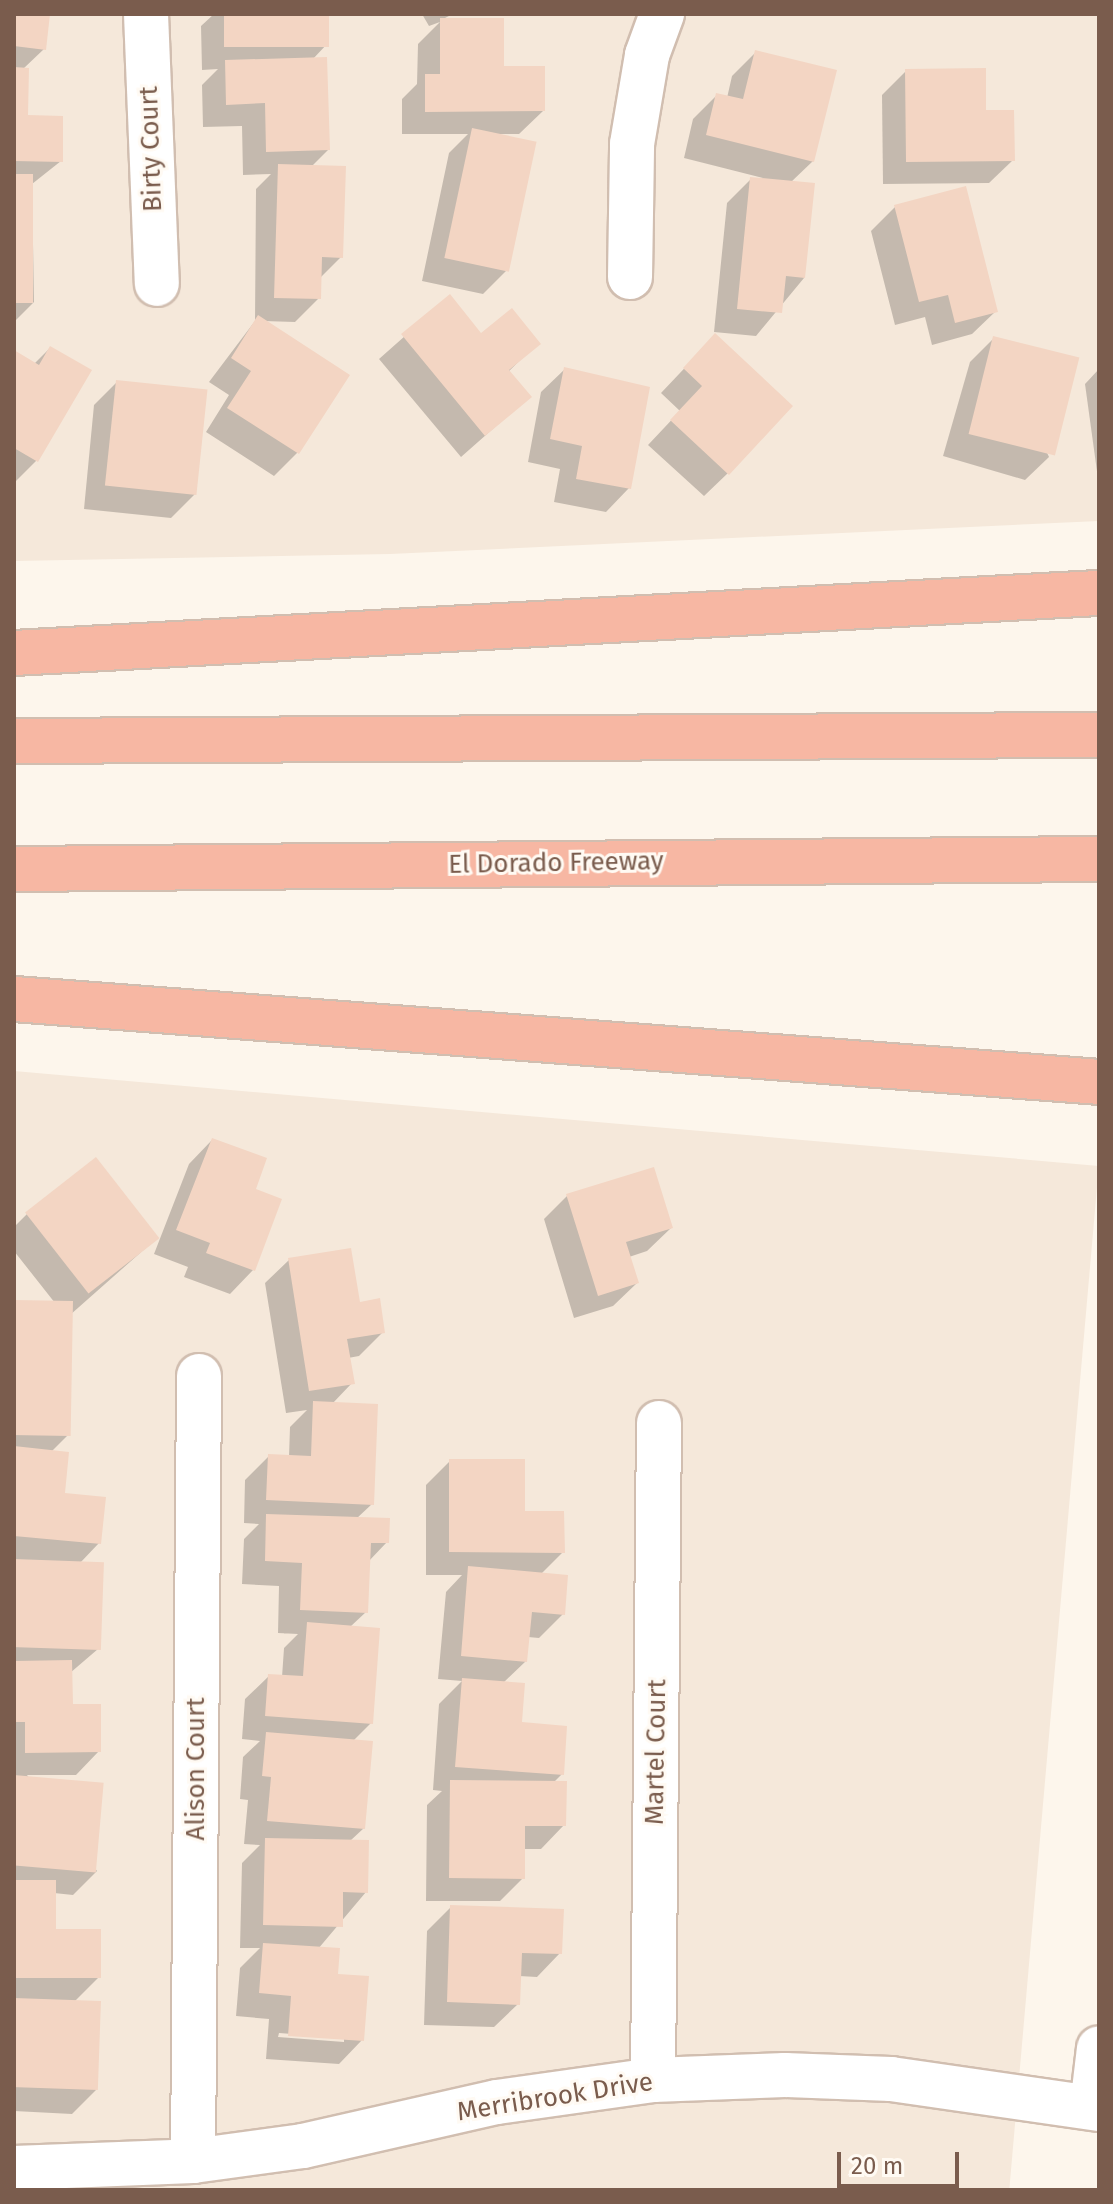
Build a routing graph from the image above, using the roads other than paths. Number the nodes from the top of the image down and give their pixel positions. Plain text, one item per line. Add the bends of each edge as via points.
1 (146, 14) edge
2 (662, 14) edge
3 (630, 277) dead end
4 (157, 284) dead end
5 (1099, 593) edge
6 (14, 653) edge
7 (1099, 735) edge
8 (14, 741) edge
9 (1099, 859) edge
10 (14, 869) edge
11 (14, 999) edge
12 (1099, 1082) edge
13 (199, 1376) dead end
14 (659, 1423) dead end
15 (1099, 2048) edge
16 (653, 2080) junction
17 (1096, 2108) edge
18 (193, 2161) junction
19 (14, 2168) edge

1 - 4 street, Birty Court
2 - 3 street via 647,55 632,144
5 - 6 highway
7 - 8 highway
9 - 10 highway, El Dorado Freeway
11 - 12 highway
13 - 18 street, Alison Court
14 - 16 street, Martel Court
15 - 17 street
16 - 17 street, Merribrook Drive via 785,2075 891,2079
16 - 18 street, Merribrook Drive via 497,2102 303,2146
18 - 19 street, Merribrook Drive

